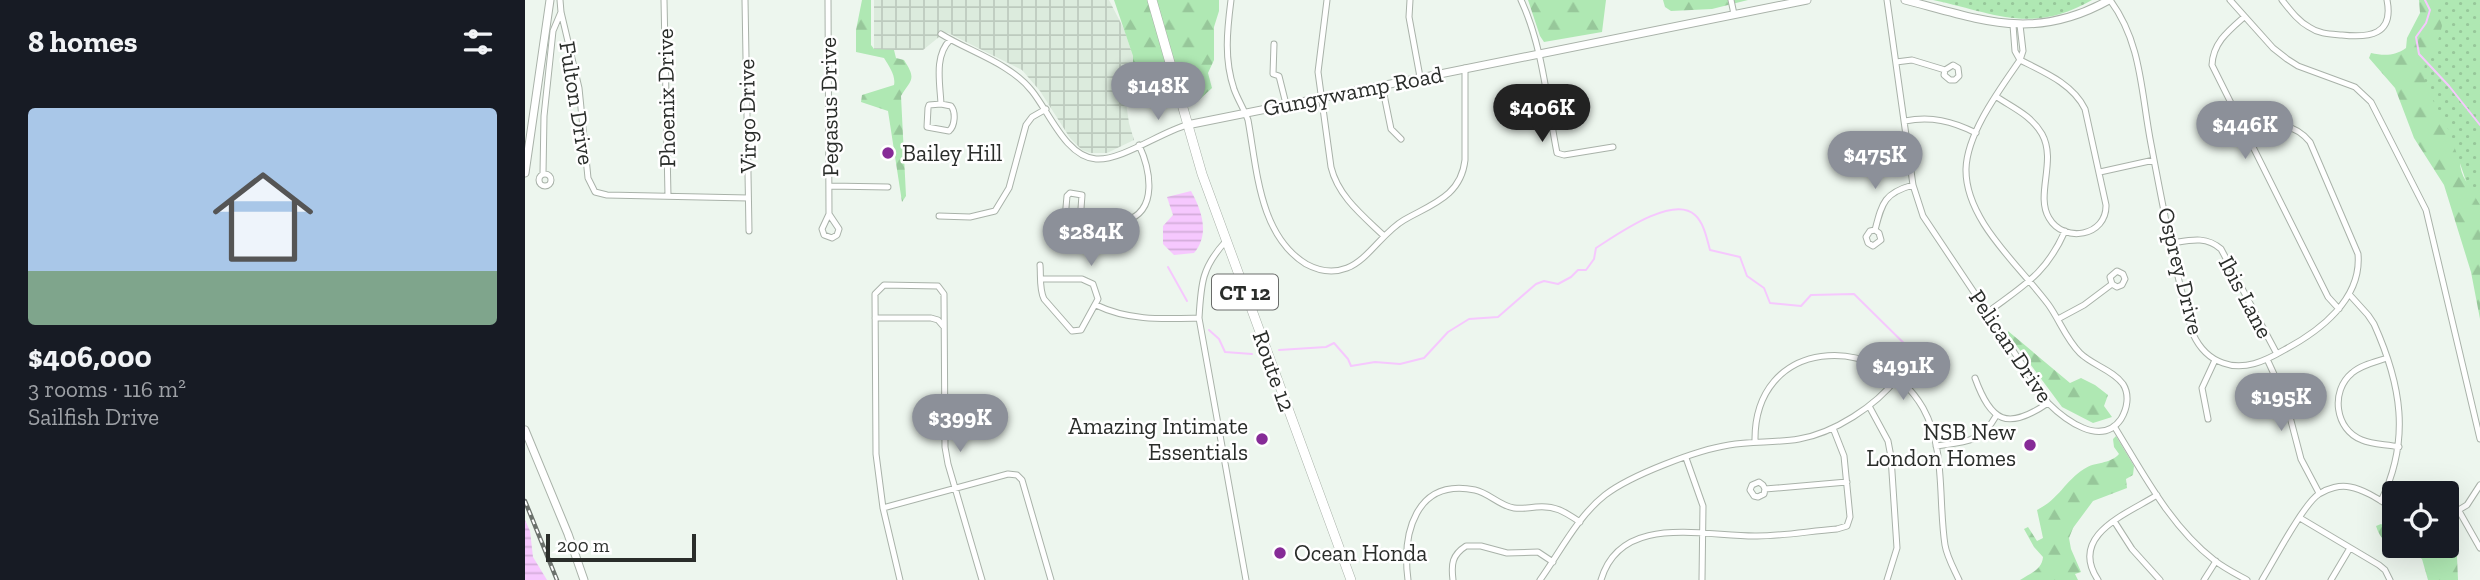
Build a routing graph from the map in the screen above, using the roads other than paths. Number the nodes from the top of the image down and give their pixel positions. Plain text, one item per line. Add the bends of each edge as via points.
1 (560, 0) edge
2 (664, 0) edge
3 (745, 0) edge
4 (828, 0) edge
5 (1153, 0) edge
6 (1231, 0) edge
7 (1318, 0) edge
8 (1410, 0) edge
9 (1521, 0) edge
10 (1731, 0) edge
11 (1807, 0) edge
12 (1887, 0) edge
13 (1905, 0) edge
14 (2110, 0) edge
15 (2230, 0) edge
16 (2281, 0) edge
17 (2388, 0) edge
18 (1327, 1) edge
19 (549, 2) edge
20 (561, 12) junction
21 (1734, 14) junction
22 (2244, 17) junction
23 (2017, 25) junction
24 (941, 34) dead end
25 (950, 40) junction
26 (1274, 44) dead end
27 (1539, 54) junction
28 (2020, 60) junction
29 (1896, 62) junction
30 (1465, 68) junction
31 (1944, 70) dead end
32 (1420, 77) junction
33 (1382, 85) junction
34 (1320, 97) junction
35 (1997, 97) junction
36 (941, 104) junction
37 (1286, 104) junction
38 (1046, 109) junction
39 (1245, 112) junction
40 (1905, 121) junction
41 (1187, 125) junction
42 (1976, 133) junction
43 (2248, 138) junction
44 (1401, 139) dead end
45 (1139, 145) junction
46 (1613, 147) dead end
47 (2154, 160) junction
48 (2100, 172) junction
49 (525, 173) edge
50 (543, 173) dead end
51 (1913, 185) junction
52 (829, 186) junction
53 (888, 187) dead end
54 (668, 196) junction
55 (748, 198) junction
56 (829, 214) dead end
57 (939, 216) dead end
58 (1080, 222) junction
59 (1875, 230) dead end
60 (749, 231) dead end
61 (2065, 232) junction
62 (1384, 236) junction
63 (1226, 241) junction
64 (2172, 243) junction
65 (1040, 265) dead end
66 (1041, 279) junction
67 (2030, 280) junction
68 (2112, 284) dead end
69 (2349, 294) junction
70 (1096, 305) junction
71 (2339, 309) junction
72 (1988, 312) junction
73 (875, 318) junction
74 (1199, 318) junction
75 (2059, 319) junction
76 (944, 327) junction
77 (2277, 354) junction
78 (2386, 358) junction
79 (2267, 359) junction
80 (2215, 360) junction
81 (1897, 378) junction
82 (1975, 378) dead end
83 (2048, 403) junction
84 (1868, 406) junction
85 (1996, 416) junction
86 (2208, 419) dead end
87 (2114, 426) junction
88 (1833, 428) junction
89 (525, 429) edge
90 (2480, 439) edge
91 (1755, 442) junction
92 (1936, 446) junction
93 (2399, 447) junction
94 (1686, 458) junction
95 (1847, 482) junction
96 (2480, 485) edge
97 (1765, 489) dead end
98 (956, 490) junction
99 (2319, 493) junction
100 (2157, 495) junction
101 (2381, 501) joint
102 (883, 509) junction
103 (2459, 511) joint
104 (2300, 517) junction
105 (2114, 521) junction
106 (1580, 522) junction
107 (1703, 533) junction
108 (2350, 548) junction
109 (2480, 548) edge
110 (2216, 561) junction
111 (1553, 562) junction
112 (584, 580) edge
113 (900, 580) edge
114 (982, 580) edge
115 (1051, 580) edge
116 (1246, 580) edge
117 (1351, 580) edge
118 (1408, 580) edge
119 (1453, 580) edge
120 (1540, 580) edge
121 (1601, 580) edge
122 (1702, 580) edge
123 (1887, 580) edge
124 (1959, 580) edge
125 (2098, 580) edge
126 (2160, 580) edge
127 (2204, 580) edge
128 (2247, 580) edge
129 (2262, 580) edge
130 (2331, 580) edge
131 (2391, 580) edge

1 - 20 street, Fulton Drive
2 - 54 street, Phoenix Drive
3 - 55 street, Virgo Drive
4 - 52 street, Pegasus Drive
5 - 41 highway, Route 12 / CT 12
6 - 39 street via 1227,64
7 - 18 street
8 - 32 street
9 - 27 street
10 - 21 street
11 - 21 street, Gungywamp Road
12 - 29 street, Pelican Drive
13 - 23 street
14 - 23 street via 2068,19
14 - 47 street, Osprey Drive via 2136,51
15 - 22 street
16 - 17 street via 2320,33 2360,37 2375,34 2386,23
18 - 34 street via 1318,72
19 - 20 street, Fulton Drive
19 - 49 street
20 - 50 street via 551,44
20 - 54 street, Fulton Drive via 576,71 588,178 595,192
21 - 27 street, Gungywamp Road
22 - 43 street via 2221,38 2212,65
22 - 90 street via 2287,59 2355,87 2371,102 2426,210
23 - 28 street via 2015,51
24 - 25 street
25 - 36 street via 940,57
25 - 38 street via 1023,80
26 - 37 street via 1273,74 1282,80
27 - 30 street, Gungywamp Road
27 - 46 street via 1557,153
28 - 35 street
28 - 48 street via 2064,85 2080,100
29 - 31 street via 1912,60
29 - 40 street, Pelican Drive
30 - 32 street, Gungywamp Road
30 - 62 street via 1465,160 1459,180 1444,199
32 - 33 street, Gungywamp Road
33 - 34 street, Gungywamp Road
33 - 44 street via 1391,129
34 - 37 street, Gungywamp Road
34 - 62 street via 1334,178 1347,200
35 - 42 street
35 - 61 street via 2026,115 2041,132 2048,151 2046,210 2049,219
36 - 36 street via 929,105 927,127 949,131 954,110
37 - 39 street, Gungywamp Road
38 - 45 street via 1070,147 1087,157 1105,159
38 - 57 street via 1027,125 1009,188 995,211 970,218
39 - 41 street, Gungywamp Road
39 - 62 street via 1269,220 1298,258 1319,270 1338,271 1355,264
40 - 42 street via 1940,119
40 - 51 street, Pelican Drive
41 - 45 street
41 - 63 highway, Route 12 / CT 12
42 - 67 street via 1966,168 1975,210
43 - 69 street, Osprey Drive via 2285,127 2304,134 2310,142 2358,254 2359,271
43 - 71 street via 2328,297
45 - 58 street via 1150,186 1142,209 1121,222
47 - 48 street
47 - 64 street, Osprey Drive
48 - 61 street via 2106,205 2103,222 2091,232
51 - 59 street via 1884,200
51 - 72 street, Pelican Drive via 1923,216
52 - 53 street
52 - 56 street, Pegasus Drive
54 - 55 street
55 - 60 street, Virgo Drive
58 - 58 street via 1082,195 1070,193 1065,219 1067,224
61 - 67 street via 2051,260
63 - 74 street via 1203,274
63 - 117 highway, Route 12 / CT 12
64 - 77 street, Ibis Lane via 2204,239 2221,249
64 - 80 street, Osprey Drive via 2193,334
65 - 66 street
66 - 70 street via 1089,281 1097,294
66 - 70 street via 1044,299 1072,331 1081,330
67 - 72 street
67 - 75 street
68 - 75 street
69 - 71 street, Osprey Drive
69 - 78 street via 2378,332
70 - 74 street via 1127,317
71 - 77 street, Osprey Drive
72 - 83 street, Pelican Drive
73 - 76 street via 931,318
73 - 76 street via 875,294 884,285 937,286 944,294
73 - 102 street via 876,454
74 - 116 street
75 - 87 street via 2078,351 2123,384 2126,408
76 - 98 street via 945,447
77 - 79 street, Osprey Drive
78 - 93 street via 2397,393
78 - 93 street via 2351,373 2342,384 2338,411 2350,433
79 - 80 street, Osprey Drive via 2236,366
79 - 99 street via 2285,398 2301,459
80 - 86 street via 2203,388
81 - 84 street
81 - 91 street via 1885,369 1847,357 1798,362 1771,383 1762,398
81 - 92 street via 1924,411
82 - 85 street
83 - 85 street via 2017,419
83 - 87 street, Pelican Drive via 2075,426 2096,431
84 - 88 street
84 - 123 street via 1888,441 1891,457 1898,548
85 - 92 street via 1976,439
87 - 100 street
88 - 91 street via 1799,439
88 - 95 street via 1845,456
89 - 112 street
91 - 94 street
92 - 124 street via 1945,544
93 - 101 street
94 - 106 street via 1618,486
94 - 107 street via 1703,506
95 - 97 street
95 - 107 street via 1847,526 1760,536
96 - 103 street
98 - 102 street
98 - 114 street
98 - 115 street via 1017,475
99 - 101 street via 2353,487
99 - 104 street
100 - 105 street
100 - 110 street via 2184,531
102 - 113 street
103 - 109 street
104 - 108 street
104 - 129 street
105 - 125 street via 2096,536 2089,553
105 - 126 street via 2132,550
106 - 111 street
106 - 118 street via 1556,507 1511,508 1476,491 1448,491 1426,502 1411,522
107 - 121 street via 1663,532 1632,541 1615,555
107 - 122 street
108 - 130 street
108 - 131 street via 2379,565
110 - 127 street
110 - 128 street
111 - 119 street via 1538,552 1507,553 1466,546 1452,563
111 - 120 street

